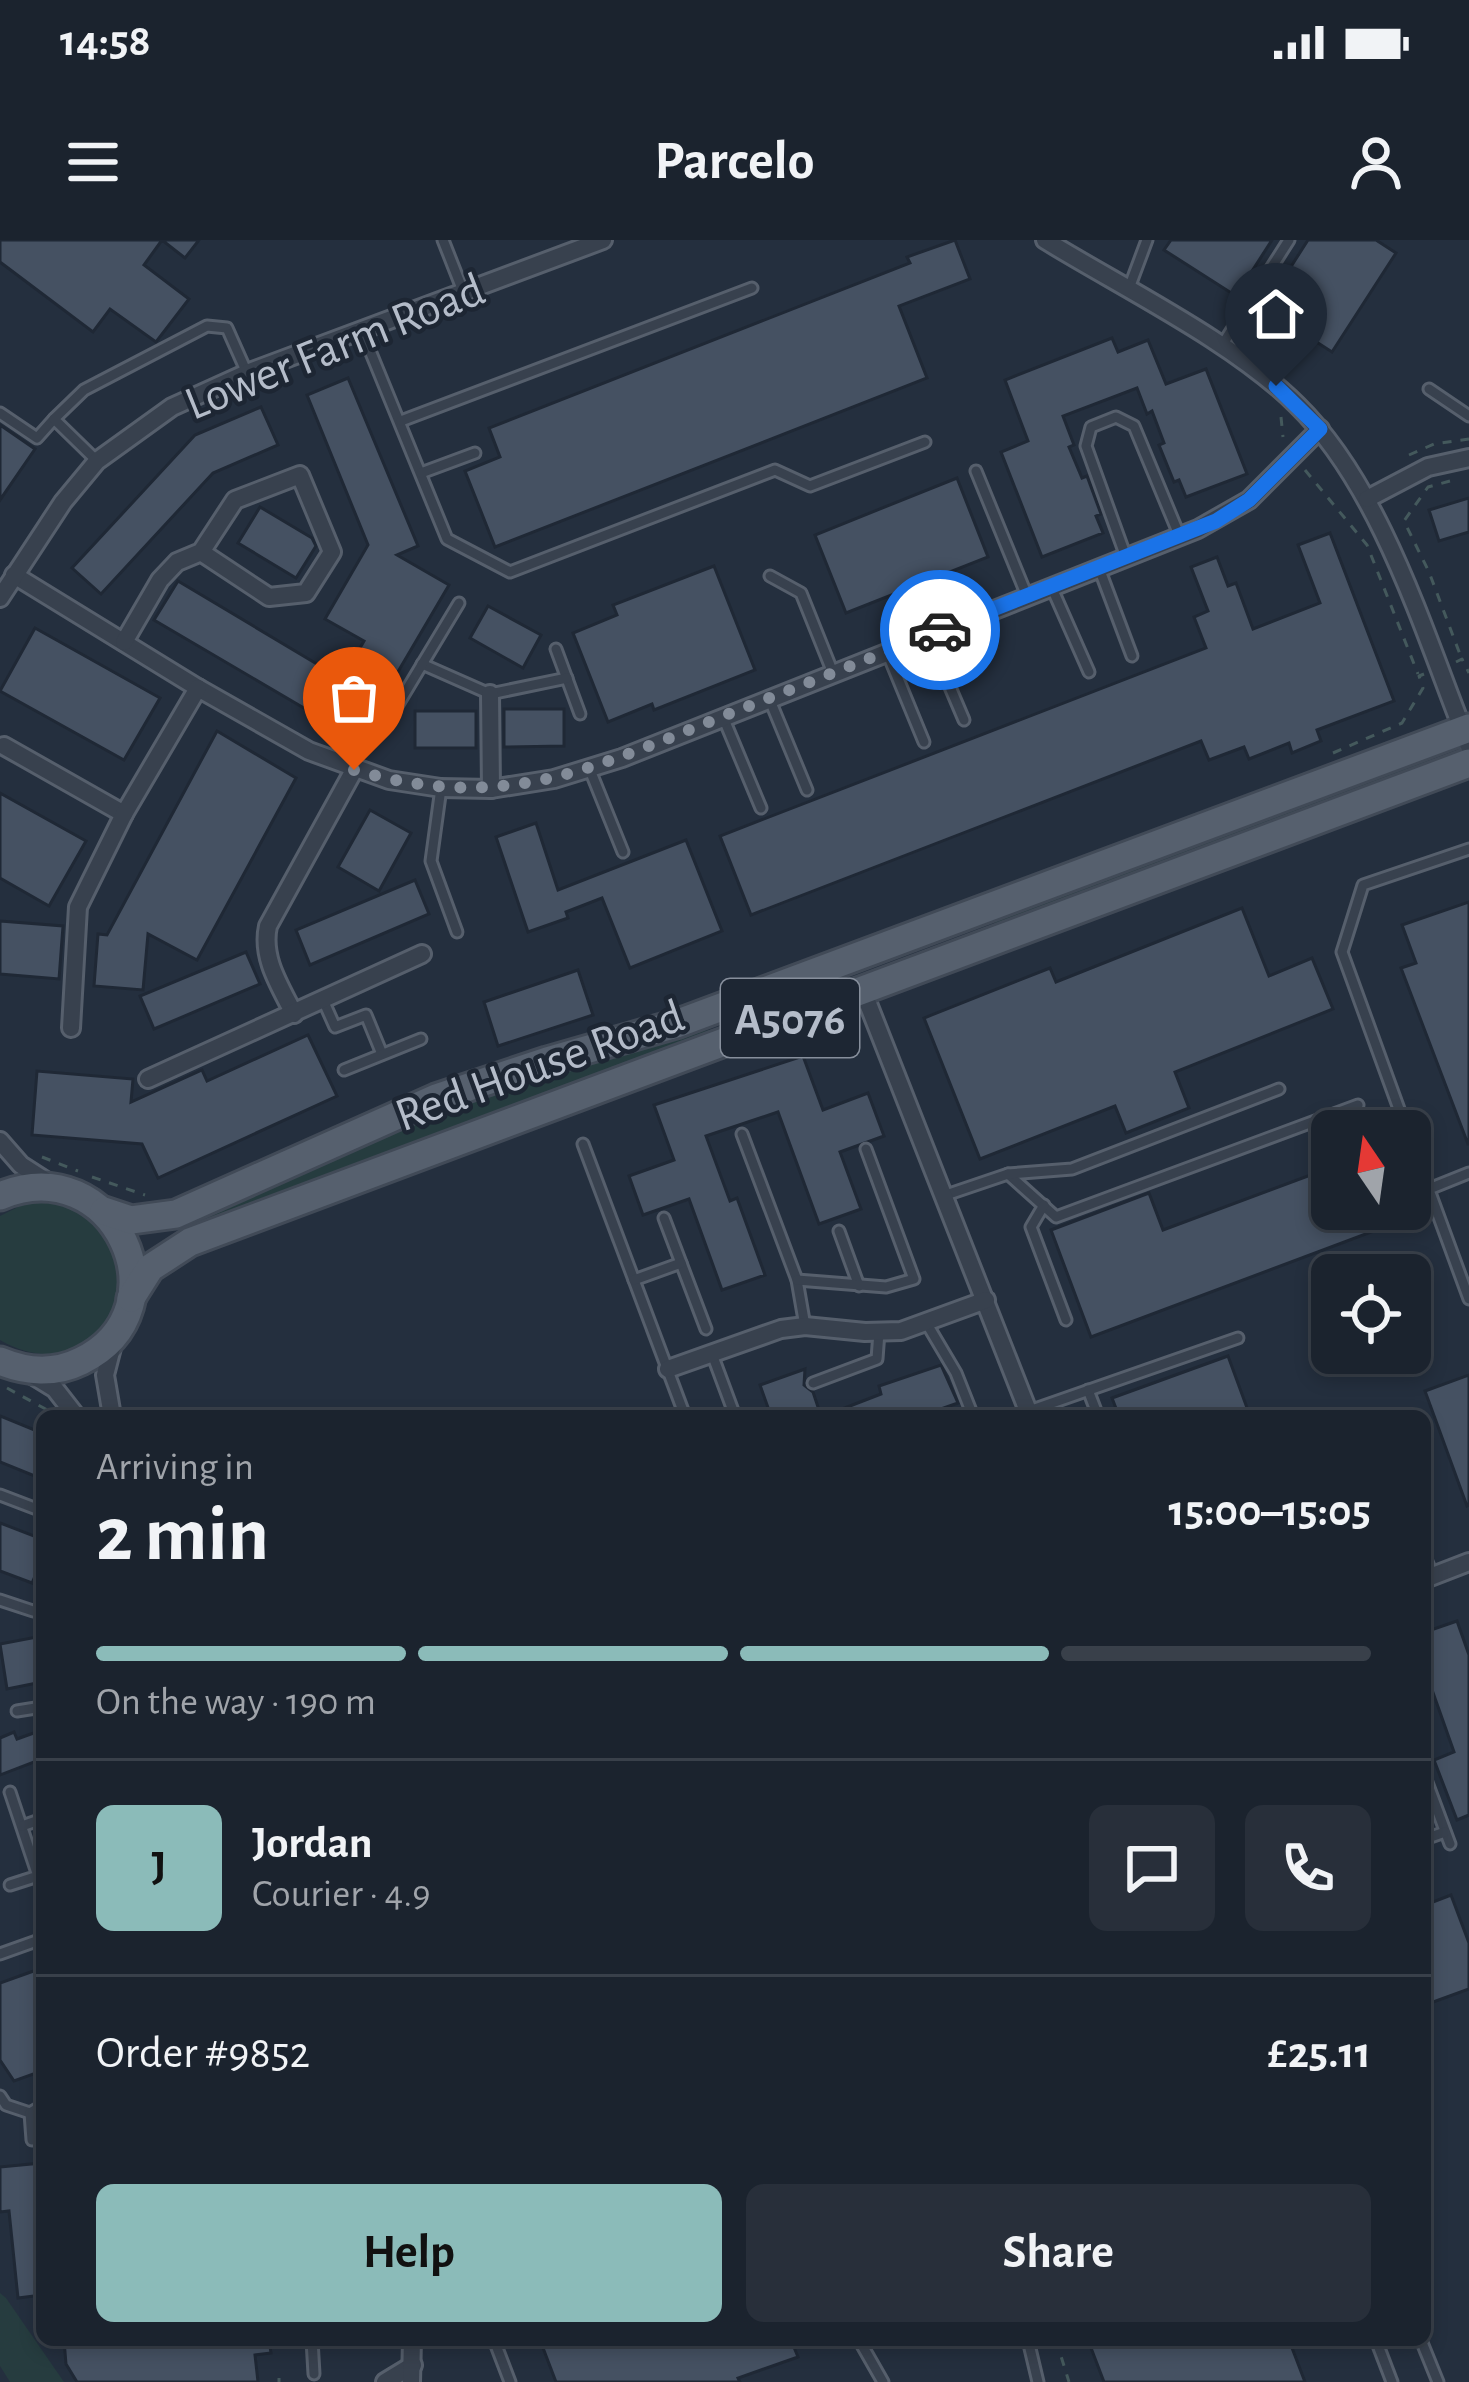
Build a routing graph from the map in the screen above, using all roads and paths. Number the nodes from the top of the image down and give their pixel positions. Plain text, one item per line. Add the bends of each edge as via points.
1 (443, 240) edge
2 (604, 240) edge
3 (1045, 240) edge
4 (1147, 240) edge
5 (1289, 240) edge
6 (752, 288) dead end
7 (1128, 291) junction
8 (464, 293) junction
9 (362, 331) junction
10 (1221, 347) junction
11 (247, 373) junction
12 (1429, 389) dead end
13 (1287, 395) junction
14 (0, 413) edge
15 (1469, 416) edge
16 (54, 419) junction
17 (400, 421) junction
18 (1320, 429) junction
19 (1469, 439) edge
20 (925, 442) dead end
21 (475, 453) dead end
22 (1295, 454) junction
23 (1408, 455) dead end
24 (1469, 458) edge
25 (97, 461) junction
26 (976, 471) dead end
27 (421, 473) junction
28 (1428, 488) dead end
29 (1367, 500) junction
30 (1180, 537) junction
31 (201, 552) junction
32 (1126, 557) junction
33 (1099, 568) junction
34 (14, 575) junction
35 (770, 576) dead end
36 (1051, 586) junction
37 (1027, 596) junction
38 (0, 598) edge
39 (459, 603) dead end
40 (938, 631) junction
41 (124, 642) junction
42 (556, 649) dead end
43 (887, 652) junction
44 (1132, 656) dead end
45 (1462, 659) junction
46 (422, 664) junction
47 (1438, 668) junction
48 (1089, 671) dead end
49 (833, 673) junction
50 (1469, 674) edge
51 (1419, 676) junction
52 (567, 678) junction
53 (198, 688) junction
54 (490, 694) junction
55 (769, 698) junction
56 (394, 711) dead end
57 (580, 714) dead end
58 (722, 716) junction
59 (964, 720) dead end
60 (1467, 734) edge
61 (924, 742) dead end
62 (4, 746) dead end
63 (1316, 760) dead end
64 (1469, 763) edge
65 (354, 770) junction
66 (590, 770) junction
67 (441, 788) junction
68 (491, 789) junction
69 (807, 790) dead end
70 (761, 808) dead end
71 (124, 814) junction
72 (1469, 849) edge
73 (623, 852) dead end
74 (457, 932) dead end
75 (422, 955) dead end
76 (863, 991) junction
77 (323, 1000) junction
78 (294, 1014) junction
79 (676, 1024) junction
80 (71, 1028) dead end
81 (421, 1039) dead end
82 (382, 1054) junction
83 (344, 1070) dead end
84 (148, 1079) dead end
85 (1279, 1089) dead end
86 (1358, 1105) dead end
87 (1400, 1110) edge
88 (742, 1134) dead end
89 (0, 1141) edge
90 (584, 1144) dead end
91 (866, 1149) dead end
92 (44, 1157) dead end
93 (1469, 1173) edge
94 (1009, 1174) junction
95 (56, 1188) junction
96 (1431, 1188) edge
97 (1431, 1194) edge
98 (146, 1195) dead end
99 (0, 1196) edge
100 (946, 1196) junction
101 (1044, 1205) junction
102 (104, 1211) junction
103 (664, 1218) dead end
104 (838, 1231) dead end
105 (681, 1262) junction
106 (634, 1280) junction
107 (797, 1280) junction
108 (859, 1286) junction
109 (131, 1298) junction
110 (1469, 1299) edge
111 (986, 1300) junction
112 (1066, 1320) dead end
113 (927, 1324) junction
114 (805, 1325) junction
115 (706, 1329) dead end
116 (879, 1332) junction
117 (115, 1333) junction
118 (1238, 1338) dead end
119 (712, 1354) junction
120 (668, 1370) junction
121 (7, 1371) edge
122 (813, 1382) dead end
123 (1088, 1390) junction
124 (51, 1410) edge
125 (71, 1410) edge
126 (111, 1410) edge
127 (684, 1410) edge
128 (733, 1410) edge
129 (971, 1410) edge
130 (1028, 1410) edge
131 (1037, 1410) edge
132 (1096, 1410) edge
133 (0, 1495) edge
134 (36, 1509) edge
135 (1469, 1562) edge
136 (1431, 1577) edge
137 (0, 1600) edge
138 (36, 1611) edge
139 (36, 1708) edge
140 (17, 1712) dead end
141 (10, 1792) dead end
142 (1431, 1794) edge
143 (36, 1821) edge
144 (22, 1826) junction
145 (1445, 1832) junction
146 (1431, 1837) edge
147 (1450, 1844) dead end
148 (36, 1870) edge
149 (36, 1877) edge
150 (10, 1885) dead end
151 (36, 1941) edge
152 (0, 1954) edge
153 (0, 2096) edge
154 (36, 2110) edge
155 (30, 2113) junction
156 (32, 2140) dead end
157 (312, 2346) edge
158 (496, 2346) edge
159 (862, 2346) edge
160 (1029, 2346) edge
161 (1058, 2346) edge
162 (1378, 2346) edge
163 (1423, 2346) edge
164 (314, 2374) dead end
165 (412, 2374) edge
166 (385, 2382) edge
167 (510, 2382) edge
168 (883, 2382) edge
169 (1038, 2382) edge
170 (1070, 2382) edge
171 (1392, 2382) edge
172 (1438, 2382) edge

1 - 8 lane
2 - 8 street, Lower Farm Road
3 - 7 street
4 - 7 lane
5 - 10 lane
6 - 17 lane
7 - 10 street
8 - 9 street, Lower Farm Road
9 - 11 street, Lower Farm Road
9 - 17 lane
10 - 13 street
11 - 16 lane via 227,328 207,326 84,390
11 - 25 street, Lower Farm Road via 172,407
12 - 15 lane
13 - 18 street
13 - 22 path via 1282,436
14 - 16 lane via 38,438
16 - 25 lane
17 - 27 lane
18 - 22 street
18 - 29 street
19 - 23 path
20 - 27 lane via 811,486 775,470 510,572 447,539
21 - 27 lane
22 - 30 street via 1249,500
22 - 51 path via 1367,545
24 - 29 street via 1428,467
25 - 34 street, Lower Farm Road
26 - 37 lane
28 - 45 path via 1404,521
29 - 47 street
30 - 32 street
30 - 32 lane via 1134,426 1116,418 1091,428 1086,446
31 - 31 street via 235,500 300,475 332,552 306,593 268,597
31 - 41 street via 160,580
32 - 33 street
33 - 36 street
33 - 44 lane
34 - 38 street, Lower Farm Road
34 - 41 street
35 - 49 lane via 801,593
36 - 37 street
36 - 48 lane
37 - 40 street
39 - 46 lane
40 - 43 street
40 - 59 lane
41 - 53 street
42 - 52 lane
43 - 49 street
43 - 61 lane
45 - 47 path
45 - 50 path
46 - 54 lane
46 - 56 lane
47 - 51 path
47 - 60 street
49 - 55 street
51 - 63 path via 1423,688 1402,723
52 - 54 lane
52 - 57 lane
53 - 65 street
53 - 71 street
54 - 68 street
55 - 58 street
55 - 69 lane
58 - 66 street
58 - 70 lane
60 - 79 main road
62 - 71 street
64 - 76 main road, Red House Road / A5076
65 - 67 street
65 - 78 street via 268,926 270,964
66 - 68 street
66 - 73 lane
67 - 68 street
67 - 74 lane via 431,861
71 - 80 street via 78,907
72 - 87 lane via 1363,885 1342,952
75 - 77 street
76 - 79 main road via 834,978 722,1018
76 - 100 street
76 - 109 main road, Red House Road / A5076 via 190,1242 150,1268
77 - 78 street
77 - 82 lane via 335,1027 366,1015
78 - 84 street
79 - 102 main road via 436,1098 176,1214 131,1220
81 - 82 lane
82 - 83 lane
85 - 94 lane via 1072,1169
86 - 101 lane via 1057,1216
88 - 107 lane
89 - 95 street
90 - 106 lane
91 - 108 lane via 914,1280
92 - 98 path
93 - 96 lane
94 - 100 lane
94 - 101 lane
95 - 99 main road
95 - 102 main road
97 - 110 lane
100 - 111 street
101 - 112 lane via 1031,1227
102 - 109 main road via 126,1242
103 - 105 lane
104 - 108 lane
105 - 106 lane
105 - 115 lane
106 - 120 lane
107 - 108 lane
107 - 114 lane
109 - 117 main road
111 - 113 street
111 - 130 street
113 - 116 street
113 - 129 lane
114 - 116 street
114 - 119 street
116 - 122 lane via 878,1359
117 - 121 main road via 74,1365
117 - 126 street via 105,1375
118 - 123 lane
119 - 120 street
119 - 128 lane
120 - 127 lane
121 - 124 path
121 - 125 street via 55,1389
123 - 131 lane
123 - 132 lane
133 - 134 lane
135 - 136 street
137 - 138 lane
139 - 140 lane
141 - 144 lane
142 - 145 lane
143 - 144 lane
144 - 148 lane
145 - 146 lane
145 - 147 lane
149 - 150 lane
151 - 152 lane
153 - 155 lane
154 - 155 lane
155 - 156 lane
157 - 164 lane
158 - 167 lane
159 - 168 lane
160 - 169 lane
161 - 170 path
162 - 171 lane
163 - 172 lane
165 - 166 street

